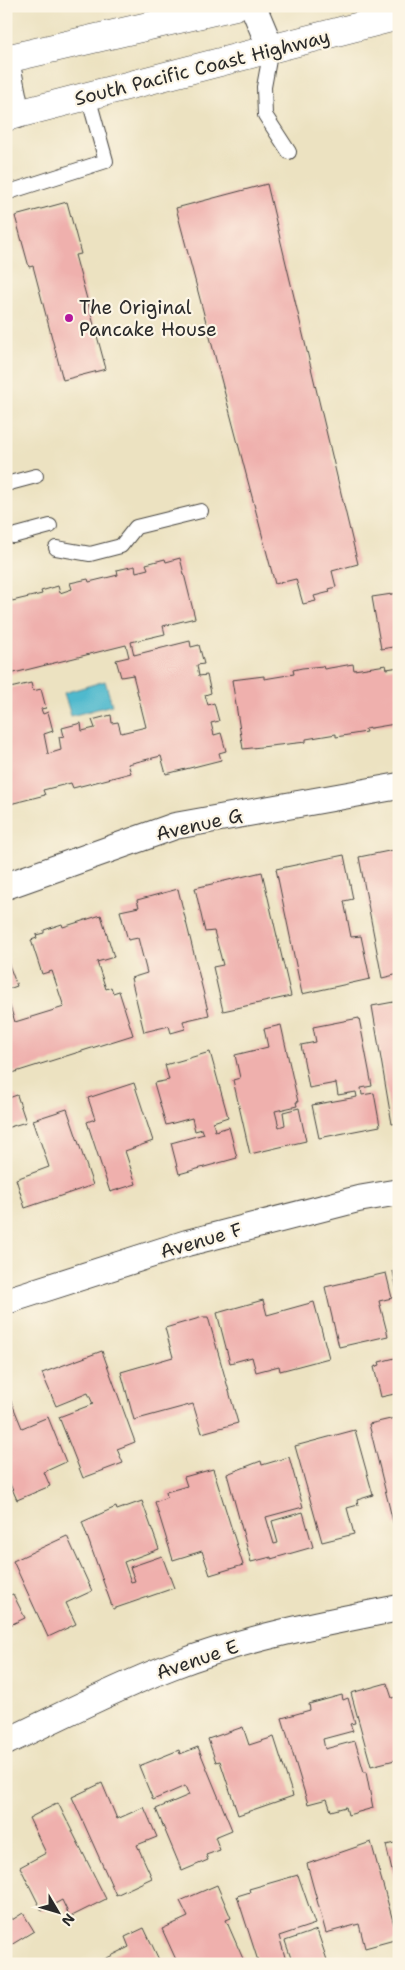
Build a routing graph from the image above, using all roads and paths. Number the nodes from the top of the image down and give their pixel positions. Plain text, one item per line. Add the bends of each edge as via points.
1 (235, 6) edge
2 (253, 6) edge
3 (399, 16) edge
4 (271, 49) junction
5 (6, 59) edge
6 (88, 96) junction
7 (11, 116) edge
8 (289, 152) dead end
9 (7, 190) edge
10 (36, 476) dead end
11 (6, 484) edge
12 (200, 512) dead end
13 (50, 526) dead end
14 (13, 536) dead end
15 (56, 548) dead end
16 (399, 786) edge
17 (6, 886) edge
18 (399, 1192) edge
19 (8, 1296) edge
20 (399, 1608) edge
21 (6, 1742) edge

1 - 5 highway
2 - 4 street
3 - 4 highway, South Pacific Coast Highway
4 - 6 highway, South Pacific Coast Highway
4 - 8 lane via 264,87 265,115
5 - 7 street
6 - 7 highway, South Pacific Coast Highway
6 - 9 lane via 106,161
10 - 11 lane
12 - 15 lane via 136,527 121,546 90,554
13 - 14 lane
16 - 17 street, Avenue G via 175,826
18 - 19 street, Avenue F via 358,1198 187,1242
20 - 21 street, Avenue E via 279,1632 172,1666

